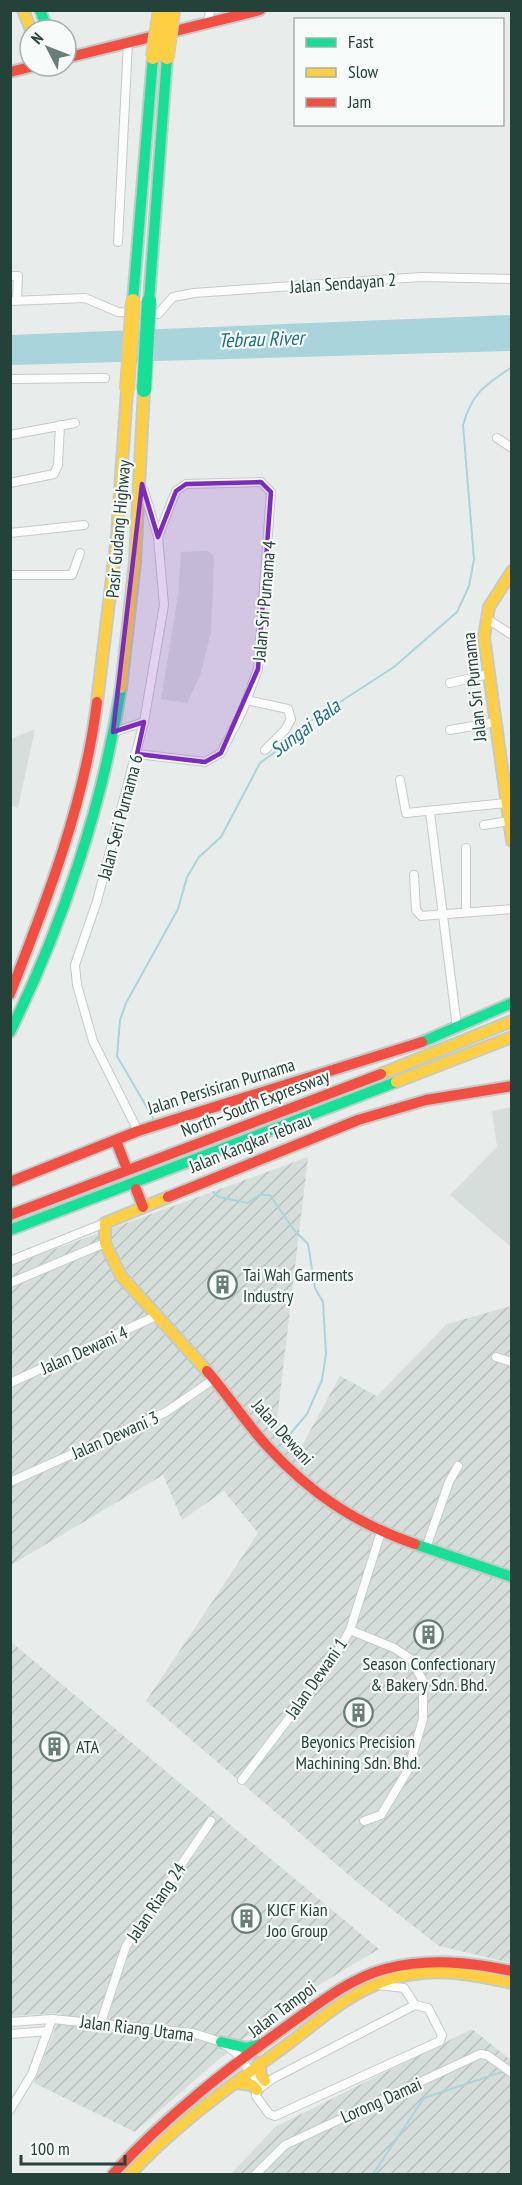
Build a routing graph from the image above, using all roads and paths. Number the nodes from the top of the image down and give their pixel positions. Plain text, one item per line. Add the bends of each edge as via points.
1 (160, 10) edge
2 (173, 10) edge
3 (260, 10) edge
4 (209, 17) edge
5 (128, 42) junction
6 (78, 50) edge
7 (90, 52) junction
8 (78, 55) edge
9 (160, 57) junction
10 (118, 242) dead end
11 (10, 276) edge
12 (512, 279) edge
13 (14, 301) edge
14 (105, 378) dead end
15 (10, 379) edge
16 (75, 423) dead end
17 (60, 425) junction
18 (10, 435) edge
19 (497, 438) dead end
20 (512, 448) edge
21 (10, 483) edge
22 (142, 484) junction
23 (176, 491) joint
24 (84, 525) dead end
25 (10, 533) edge
26 (158, 537) junction
27 (80, 553) dead end
28 (512, 571) edge
29 (10, 575) edge
30 (486, 618) junction
31 (512, 635) edge
32 (489, 674) junction
33 (450, 683) dead end
34 (246, 700) junction
35 (144, 722) junction
36 (496, 722) junction
37 (450, 730) dead end
38 (113, 732) junction
39 (265, 750) dead end
40 (137, 753) junction
41 (400, 780) dead end
42 (506, 803) junction
43 (430, 812) junction
44 (509, 821) junction
45 (484, 825) dead end
46 (512, 841) edge
47 (466, 848) dead end
48 (414, 875) dead end
49 (512, 909) edge
50 (466, 912) junction
51 (443, 914) junction
52 (10, 994) edge
53 (512, 1003) edge
54 (512, 1021) edge
55 (457, 1028) junction
56 (10, 1032) edge
57 (512, 1037) edge
58 (512, 1086) edge
59 (138, 1131) junction
60 (116, 1141) junction
61 (125, 1164) dead end
62 (10, 1182) edge
63 (136, 1189) dead end
64 (143, 1206) junction
65 (10, 1215) edge
66 (105, 1223) junction
67 (10, 1230) edge
68 (105, 1243) junction
69 (10, 1261) edge
70 (10, 1283) edge
71 (156, 1316) junction
72 (496, 1357) dead end
73 (512, 1362) edge
74 (214, 1379) junction
75 (10, 1383) edge
76 (458, 1466) dead end
77 (10, 1482) edge
78 (381, 1532) junction
79 (426, 1548) junction
80 (512, 1577) edge
81 (350, 1630) junction
82 (242, 1780) dead end
83 (211, 1821) dead end
84 (364, 1821) dead end
85 (510, 1974) edge
86 (374, 1984) junction
87 (415, 2005) junction
88 (52, 2019) junction
89 (10, 2022) edge
90 (101, 2022) junction
91 (48, 2031) junction
92 (10, 2034) edge
93 (270, 2040) junction
94 (221, 2042) junction
95 (251, 2065) junction
96 (512, 2073) edge
97 (229, 2079) junction
98 (265, 2083) junction
99 (14, 2099) edge
100 (10, 2110) edge
101 (113, 2175) edge
102 (130, 2175) edge
103 (256, 2175) edge

1 - 9 main road, Pasir Gudang Highway, bridge
2 - 9 main road, Pasir Gudang Highway, bridge
3 - 4 main road
4 - 5 main road
5 - 7 main road
5 - 10 street
6 - 7 main road
7 - 8 main road
9 - 22 main road, Pasir Gudang Highway, bridge
9 - 52 main road, Pasir Gudang Highway, bridge via 133,301 117,536 94,730 44,908
11 - 13 street via 18,276
12 - 13 street, Jalan Sendayan 2 via 421,276 174,297 158,314 140,315 118,312 85,298
14 - 15 street
16 - 17 street
17 - 18 street
17 - 21 street via 58,470 50,477
19 - 20 street
22 - 26 street
22 - 38 main road, Pasir Gudang Highway
23 - 26 street, Jalan Seri Purnama 6
23 - 34 street, Jalan Sri Purnama 4 via 186,484 252,481 261,482 271,492 258,669
24 - 25 street
26 - 35 street, Jalan Seri Purnama 6 via 164,605
27 - 29 street via 72,575
28 - 30 main road, Jalan Sri Purnama via 494,596
30 - 31 street
30 - 32 main road, Jalan Sri Purnama via 484,637
32 - 33 street
32 - 36 main road, Jalan Sri Purnama
34 - 39 street via 288,709 291,719 285,730
34 - 40 street, Jalan Sri Purnama 4 via 221,753 213,759 191,762
35 - 38 street
35 - 40 street, Jalan Seri Purnama 6
36 - 37 street
36 - 42 main road, Jalan Sri Purnama
38 - 56 main road, Pasir Gudang Highway via 57,924
40 - 59 street, Jalan Seri Purnama 6 via 97,901 75,964 93,1041
41 - 43 street via 406,813
42 - 43 street
42 - 44 main road, Jalan Sri Purnama
43 - 51 street
44 - 45 street
44 - 46 main road, Jalan Sri Purnama
47 - 50 street
48 - 51 street via 417,914
49 - 50 street
50 - 51 street
51 - 55 street
53 - 55 main road, Jalan Persisiran Purnama
54 - 65 main road, North–South Expressway
55 - 59 main road, Jalan Persisiran Purnama
57 - 67 main road, North–South Expressway
58 - 64 main road, Jalan Kangkar Tebrau via 426,1100 358,1120
59 - 60 main road, Jalan Persisiran Purnama
60 - 61 main road
60 - 62 main road, Jalan Persisiran Purnama
63 - 64 main road
64 - 66 main road, Jalan Kangkar Tebrau
66 - 68 main road, Jalan Dewani
66 - 69 street, Jalan Kangkar Tebrau
68 - 70 street
68 - 71 main road, Jalan Dewani via 121,1276
71 - 74 main road, Jalan Dewani
71 - 75 street, Jalan Dewani 4
72 - 73 street
74 - 77 street, Jalan Dewani 3 via 166,1412
74 - 78 main road, Jalan Dewani via 267,1446 316,1493
76 - 79 street
78 - 79 main road, Jalan Dewani
78 - 81 street, Jalan Dewani 1
79 - 80 main road, Jalan Dewani
81 - 82 street, Jalan Dewani 1 via 331,1662
81 - 84 street via 411,1659 423,1681 423,1719 408,1770 381,1815
83 - 90 street, Jalan Riang 24 via 126,1946
85 - 86 main road, Jalan Tampoi via 433,1971
85 - 93 main road, Jalan Tampoi via 480,1964 432,1960 386,1968 343,1986
86 - 87 street via 404,1988
86 - 95 main road, Jalan Tampoi via 350,1996
87 - 98 street
87 - 98 street via 428,2008 442,2035 440,2041 275,2115 269,2114 256,2096
88 - 89 street, Jalan Riang Utama
88 - 90 street, Jalan Riang Utama
88 - 91 street
90 - 94 street, Jalan Riang Utama via 193,2033
91 - 92 street
91 - 99 street via 32,2074
93 - 94 main road via 247,2048
93 - 95 main road, Jalan Tampoi
94 - 95 street, Jalan Riang Utama
94 - 97 main road via 230,2057
95 - 97 main road, Jalan Tampoi
95 - 98 main road
96 - 103 street, Lorong Damai via 480,2054 285,2145
97 - 98 main road via 252,2085
97 - 101 main road, Jalan Tampoi via 166,2119
97 - 102 main road, Jalan Tampoi
99 - 100 street

